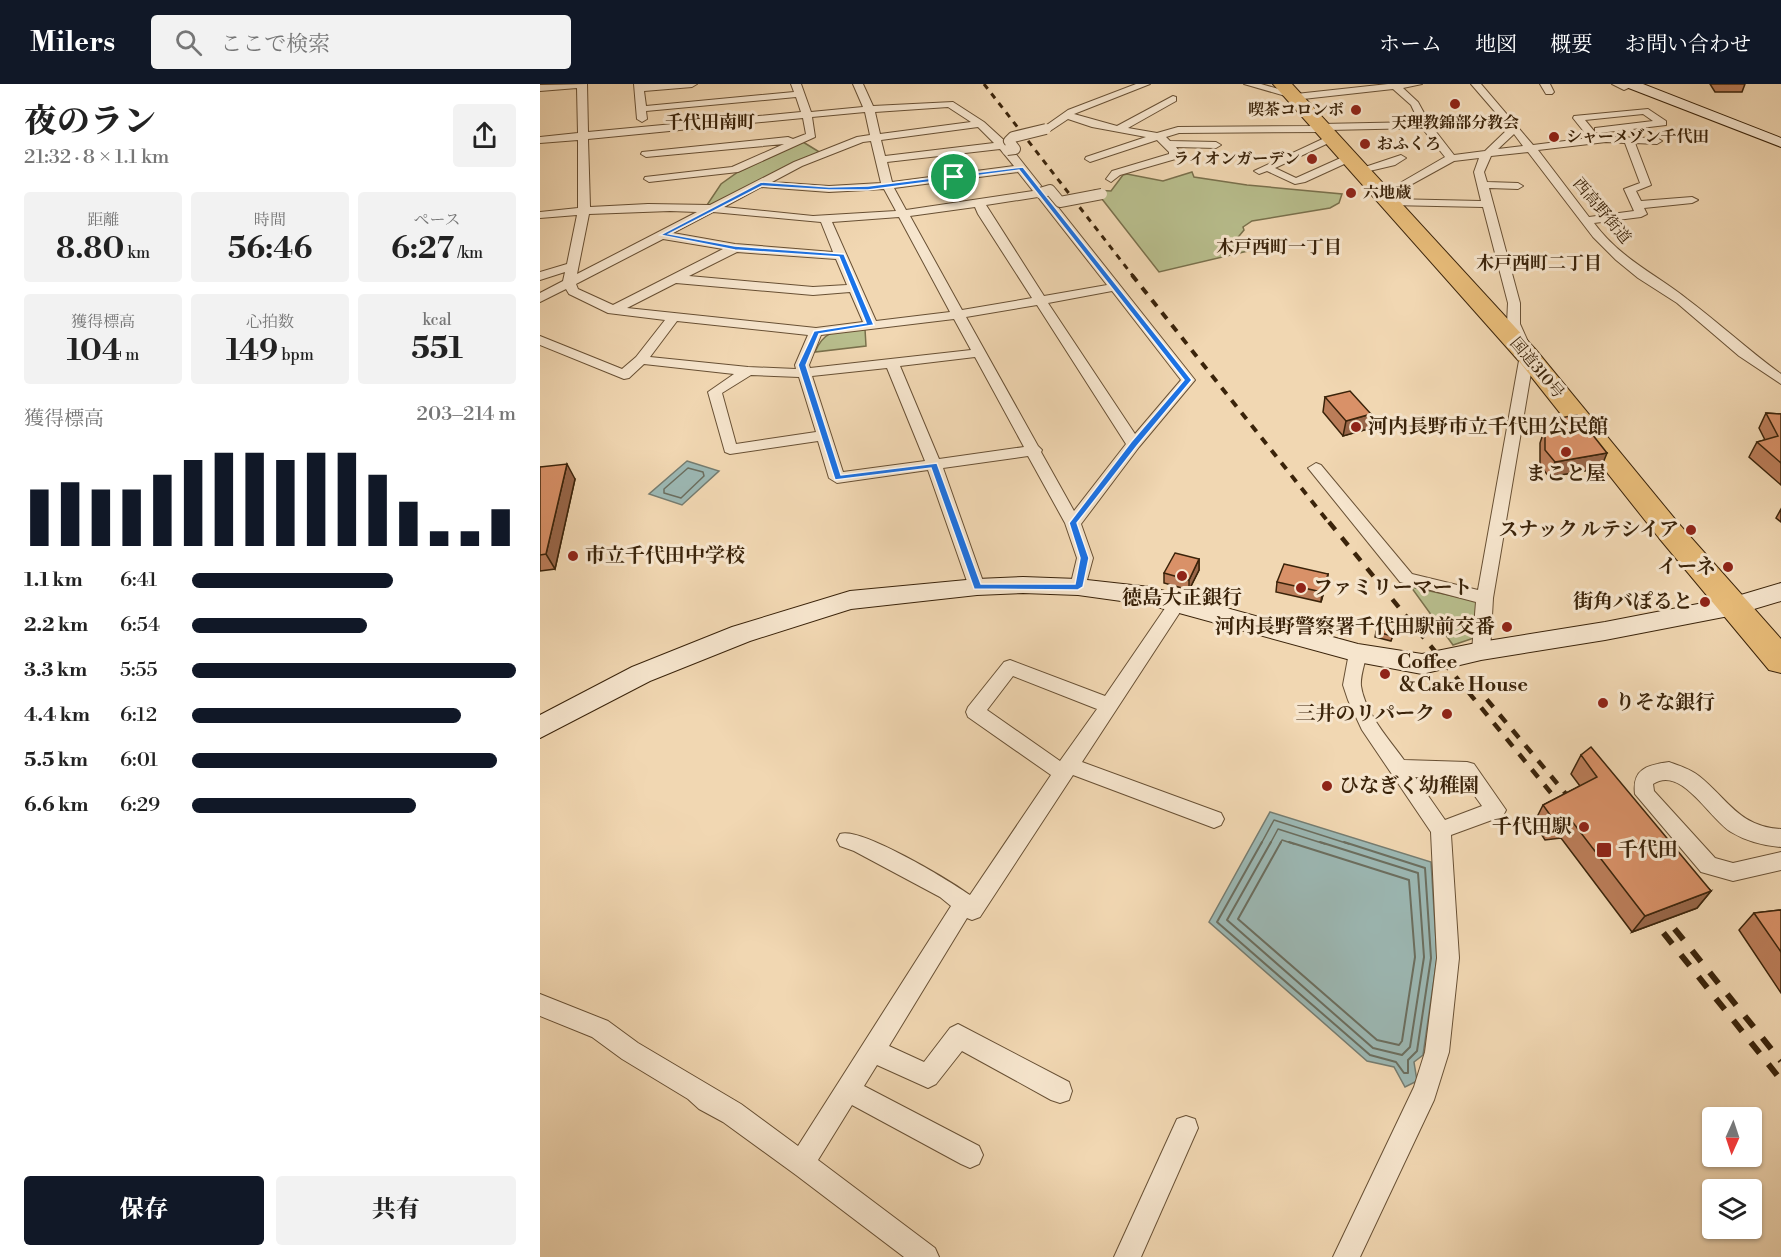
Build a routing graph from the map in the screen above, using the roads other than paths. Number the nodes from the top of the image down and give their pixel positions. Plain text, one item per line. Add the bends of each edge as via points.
1 (582, 84) edge
2 (692, 84) edge
3 (858, 84) edge
4 (1116, 84) edge
5 (1145, 84) edge
6 (1249, 84) edge
7 (1417, 84) edge
8 (1476, 84) edge
9 (1617, 84) edge
10 (1631, 84) edge
11 (639, 86) edge
12 (1395, 86) edge
13 (540, 88) edge
14 (798, 89) edge
15 (1133, 89) junction
16 (1289, 92) edge
17 (1173, 99) dead end
18 (641, 109) junction
19 (869, 109) junction
20 (807, 114) junction
21 (1066, 115) junction
22 (1144, 115) junction
23 (1161, 118) dead end
24 (980, 124) junction
25 (1425, 125) junction
26 (1515, 128) junction
27 (1118, 129) junction
28 (1325, 131) junction
29 (1593, 135) junction
30 (876, 136) junction
31 (584, 137) junction
32 (805, 138) junction
33 (540, 140) edge
34 (1629, 140) junction
35 (1163, 141) junction
36 (1657, 141) dead end
37 (1781, 143) edge
38 (1216, 145) dead end
39 (1005, 148) junction
40 (1530, 148) junction
41 (1491, 151) junction
42 (1091, 155) dead end
43 (1401, 158) dead end
44 (1451, 158) junction
45 (881, 160) junction
46 (1355, 164) junction
47 (647, 167) junction
48 (1021, 168) junction
49 (1272, 170) dead end
50 (1259, 171) dead end
51 (1111, 179) dead end
52 (761, 184) junction
53 (1482, 185) junction
54 (888, 186) junction
55 (1518, 186) dead end
56 (1040, 193) junction
57 (1102, 194) dead end
58 (1387, 199) junction
59 (1692, 200) dead end
60 (979, 202) junction
61 (1487, 204) junction
62 (1638, 205) junction
63 (584, 209) junction
64 (713, 209) junction
65 (903, 213) junction
66 (540, 215) edge
67 (825, 219) junction
68 (1586, 221) junction
69 (663, 235) junction
70 (735, 248) junction
71 (842, 256) junction
72 (573, 266) junction
73 (540, 276) edge
74 (677, 279) junction
75 (569, 283) junction
76 (1116, 287) junction
77 (856, 288) junction
78 (540, 298) edge
79 (1040, 301) junction
80 (613, 310) junction
81 (957, 315) junction
82 (673, 318) junction
83 (871, 325) junction
84 (816, 332) junction
85 (540, 340) edge
86 (980, 353) junction
87 (1527, 355) junction
88 (641, 360) junction
89 (892, 363) junction
90 (748, 371) junction
91 (804, 374) junction
92 (1781, 380) edge
93 (823, 436) junction
94 (1134, 444) junction
95 (1035, 450) junction
96 (934, 465) junction
97 (1316, 468) dead end
98 (1073, 523) junction
99 (977, 587) junction
100 (1078, 587) junction
101 (1781, 592) edge
102 (1485, 598) junction
103 (1178, 602) junction
104 (1734, 606) junction
105 (1481, 651) junction
106 (1358, 653) junction
107 (1781, 661) edge
108 (1107, 705) junction
109 (540, 727) edge
110 (1399, 768) junction
111 (1066, 769) junction
112 (1214, 819) dead end
113 (1441, 830) junction
114 (1781, 838) edge
115 (847, 840) dead end
116 (1781, 861) edge
117 (965, 903) junction
118 (540, 1005) edge
119 (872, 1050) junction
120 (848, 1090) junction
121 (1059, 1092) dead end
122 (1186, 1128) dead end
123 (970, 1155) dead end
124 (802, 1164) junction
125 (926, 1257) edge
126 (1127, 1257) edge
127 (1346, 1257) edge

1 - 13 street
1 - 31 street
2 - 11 street
3 - 19 street
4 - 15 street
5 - 15 street
6 - 16 street
7 - 12 street
8 - 26 street, 西高野街道
9 - 10 street
10 - 37 street
11 - 18 street
12 - 16 street
12 - 25 street via 1415,104
14 - 18 street
14 - 20 street
15 - 21 street
16 - 28 highway, 国道310号
17 - 22 street
18 - 47 street
19 - 20 street
19 - 24 street via 950,104
19 - 30 street
20 - 32 street via 811,135
20 - 47 street
21 - 27 street
21 - 39 street, bridge via 1046,129 1013,137 1009,141 1015,149
22 - 23 street
22 - 27 street
24 - 30 street
24 - 39 street
25 - 28 street
25 - 44 street
26 - 40 street, 西高野街道
26 - 41 street
27 - 35 street
28 - 35 street via 1178,130
28 - 46 highway, 国道310号
28 - 50 street
29 - 29 street via 1578,118 1645,111 1662,123
29 - 34 street
29 - 40 street
30 - 45 street
30 - 52 street via 823,153
31 - 33 street
31 - 47 street
31 - 63 street
32 - 47 street
32 - 47 street via 734,170
34 - 36 street
34 - 62 street via 1646,185 1630,189
35 - 38 street
35 - 42 street
35 - 51 street via 1175,156 1116,173
39 - 45 street
39 - 48 street
40 - 41 street
40 - 68 street, 西高野街道
41 - 44 street
41 - 53 street via 1480,165
43 - 46 street via 1390,164
44 - 58 street
45 - 54 street
46 - 49 street via 1295,181
46 - 58 highway, 国道310号
47 - 63 street
47 - 64 street
48 - 54 street
48 - 56 street
52 - 54 street via 829,189
52 - 64 street
53 - 55 street
53 - 61 street
54 - 65 street
56 - 57 street, bridge via 1050,190 1060,202
56 - 60 street
56 - 76 street
58 - 61 street
58 - 87 highway, 国道310号
59 - 62 street
60 - 65 street
60 - 79 street
61 - 87 street via 1514,303 1513,327
62 - 68 street via 1641,214
63 - 66 street
63 - 72 street
64 - 67 street
64 - 69 street
65 - 67 street
65 - 81 street
67 - 71 street
68 - 92 street, 西高野街道 via 1642,275 1681,300
69 - 70 street
69 - 75 street
70 - 71 street
70 - 74 street
71 - 77 street
72 - 73 street
72 - 75 street
74 - 77 street via 813,291
74 - 80 street
75 - 78 street
75 - 80 street via 573,291
76 - 79 street
76 - 94 street via 1188,380
77 - 83 street
79 - 81 street
79 - 94 street
80 - 82 street
81 - 83 street
81 - 86 street
82 - 84 street
82 - 88 street
83 - 84 street
84 - 91 street via 802,365
85 - 88 street via 624,375
86 - 89 street
86 - 95 street
87 - 102 street
87 - 104 highway, 国道310号
88 - 90 street
89 - 91 street
89 - 96 street
90 - 91 street
90 - 93 street via 715,392 730,449
91 - 93 street
93 - 96 street via 837,478
94 - 98 street
95 - 96 street
95 - 98 street
96 - 99 street
97 - 102 street via 1406,578
98 - 100 street via 1085,558
99 - 100 street
99 - 109 street via 850,600 807,612 641,674
100 - 103 street
101 - 104 street
102 - 105 street
103 - 106 street
103 - 108 street
104 - 105 street
104 - 107 highway, 国道310号
105 - 106 street via 1422,664
106 - 110 street via 1352,685 1357,700
108 - 111 street
108 - 111 street via 1010,667 975,712
110 - 113 street
110 - 113 street via 1467,770 1496,810
111 - 112 street
111 - 117 street via 972,910
113 - 127 street via 1448,958 1437,1052 1425,1091
114 - 116 street via 1760,834 1732,821 1684,775 1667,771 1643,781 1645,794 1708,865 1732,872
115 - 117 street
117 - 119 street
118 - 124 street via 600,1029 732,1113
119 - 120 street
119 - 121 street via 928,1076 958,1036
120 - 123 street
120 - 124 street
122 - 126 street
124 - 125 street

